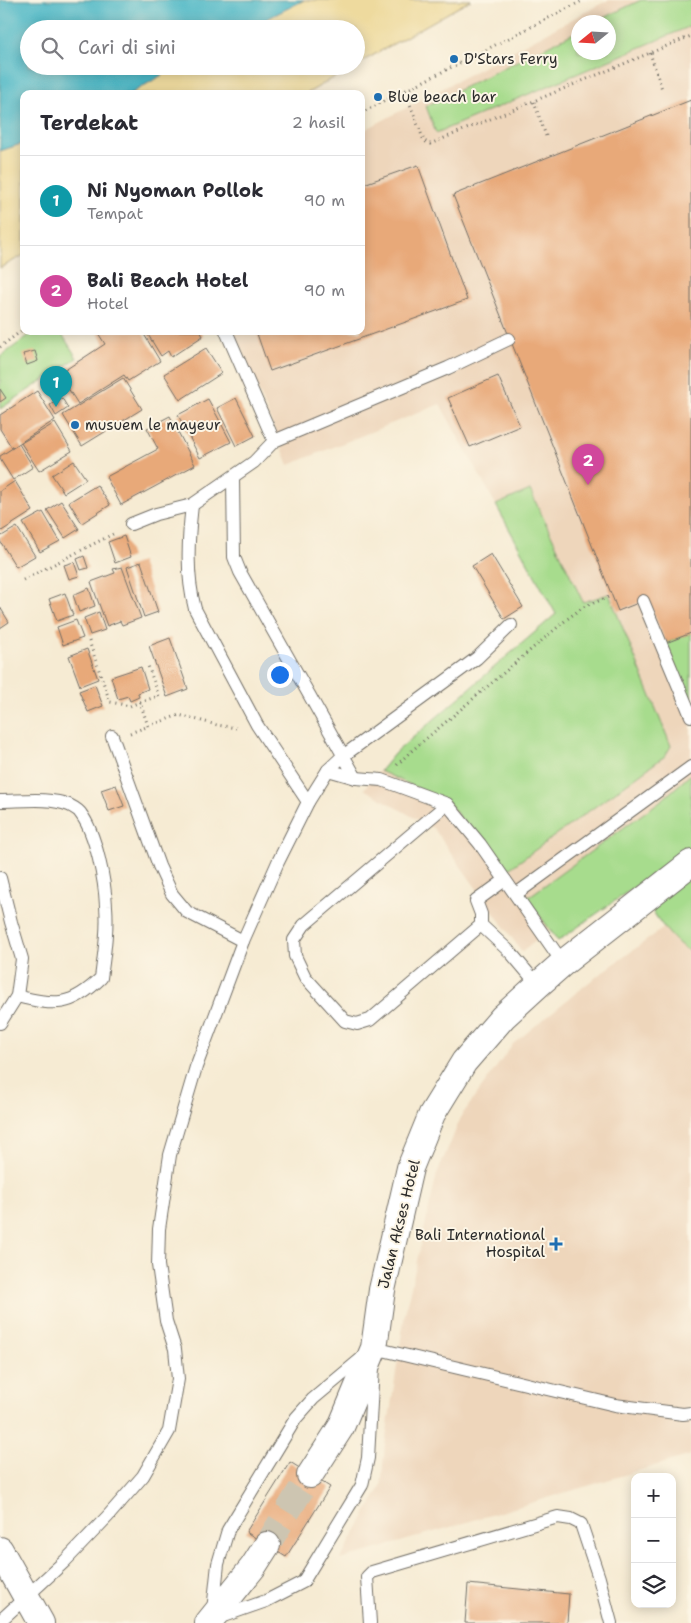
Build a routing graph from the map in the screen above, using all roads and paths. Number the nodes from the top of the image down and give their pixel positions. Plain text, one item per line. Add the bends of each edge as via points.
1 (584, 0) edge
2 (691, 36) edge
3 (650, 53) junction
4 (662, 89) dead end
5 (405, 91) junction
6 (534, 102) junction
7 (365, 112) edge
8 (546, 136) dead end
9 (20, 332) edge
10 (228, 335) edge
11 (510, 339) dead end
12 (0, 347) edge
13 (274, 441) junction
14 (233, 478) junction
15 (192, 505) junction
16 (131, 524) joint
17 (23, 580) dead end
18 (608, 597) dead end
19 (643, 601) dead end
20 (511, 625) dead end
21 (89, 641) dead end
22 (147, 663) dead end
23 (140, 702) junction
24 (691, 716) edge
25 (257, 725) junction
26 (148, 726) junction
27 (112, 738) joint
28 (343, 756) junction
29 (691, 767) edge
30 (328, 770) junction
31 (356, 778) junction
32 (382, 780) junction
33 (0, 801) edge
34 (308, 802) junction
35 (447, 804) junction
36 (691, 862) edge
37 (0, 878) edge
38 (505, 880) junction
39 (516, 894) junction
40 (481, 925) junction
41 (243, 941) junction
42 (563, 964) junction
43 (538, 985) junction
44 (17, 996) junction
45 (0, 1023) edge
46 (374, 1348) junction
47 (691, 1413) edge
48 (310, 1475) tunnel mouth
49 (267, 1545) tunnel mouth
50 (0, 1550) edge
51 (27, 1597) junction
52 (0, 1621) edge
53 (210, 1622) edge
54 (41, 1623) edge
55 (370, 1623) edge
56 (611, 1623) edge

1 - 5 path
2 - 3 path
3 - 4 path
3 - 6 path
5 - 6 path via 424,140 430,144
5 - 7 path
6 - 8 path
9 - 12 path
10 - 13 lane
11 - 13 lane
13 - 14 lane
14 - 15 lane
14 - 28 lane via 234,557
15 - 16 lane
15 - 25 lane via 188,540 191,595 195,609
16 - 17 path
18 - 32 path via 583,607 566,620 408,754
19 - 24 lane
20 - 28 lane via 477,658
21 - 23 path via 110,702 130,706
22 - 23 path via 159,696
23 - 26 path
25 - 26 path via 234,728 179,715
25 - 34 lane
26 - 27 path
27 - 41 lane via 172,894 188,912
28 - 30 lane
28 - 31 lane
29 - 39 lane
30 - 31 lane
30 - 34 lane
31 - 32 lane
32 - 35 lane
33 - 44 lane via 47,801 68,805 80,812 92,835 102,872 106,906 101,978 90,989 55,1004
34 - 41 lane
35 - 38 lane
35 - 40 lane via 304,925 294,940 295,956 305,977 345,1021 358,1024 370,1020
36 - 42 street, Jalan Akses Hotel
37 - 44 lane via 22,959
38 - 39 lane
38 - 40 lane via 476,901
39 - 42 lane
40 - 43 lane
41 - 51 lane via 196,1067 170,1155 159,1229 158,1265 178,1379 169,1431 144,1476
42 - 43 street, Jalan Akses Hotel
43 - 46 street, Jalan Akses Hotel via 503,1017 464,1062 432,1114 410,1168 382,1290
44 - 45 lane
46 - 47 lane via 615,1405
46 - 48 street, Jalan Akses Hotel via 341,1427
46 - 53 lane via 313,1399 296,1418 228,1530 218,1564
46 - 53 lane via 368,1458 362,1485 303,1582 266,1601
49 - 53 street via 254,1567
50 - 51 street
51 - 52 lane
51 - 54 street
55 - 56 lane via 367,1578 372,1572 558,1517 581,1524 600,1578

